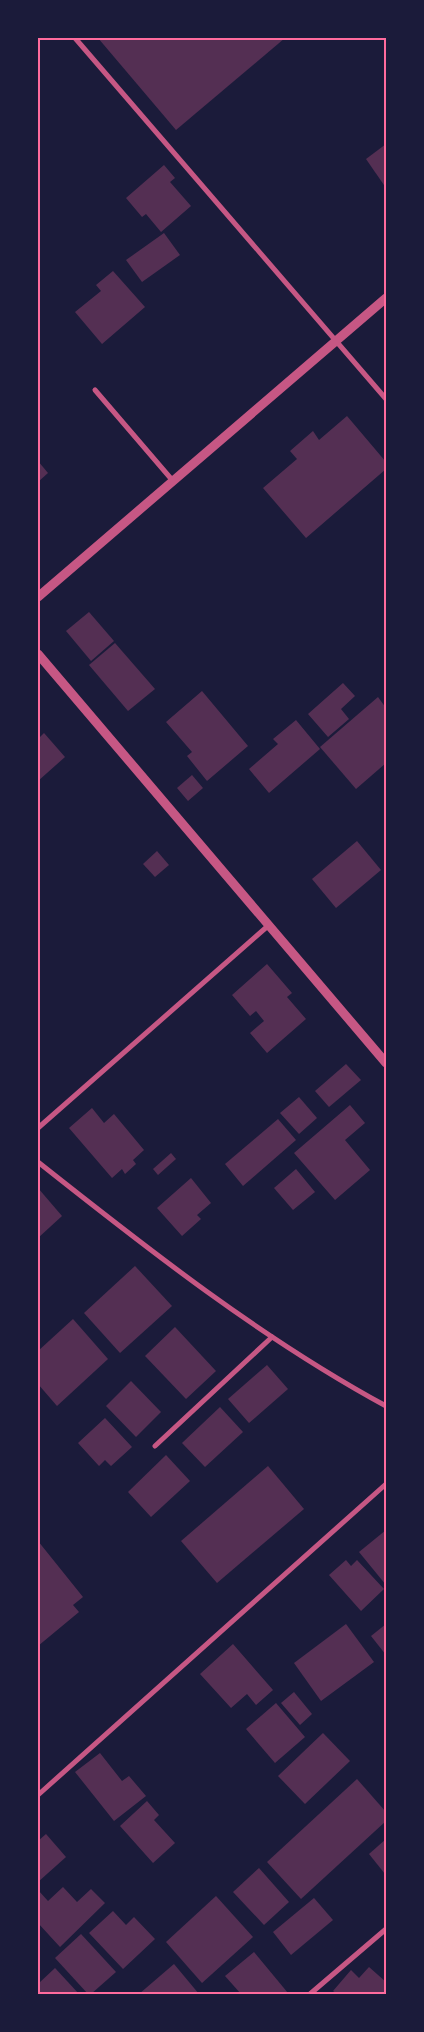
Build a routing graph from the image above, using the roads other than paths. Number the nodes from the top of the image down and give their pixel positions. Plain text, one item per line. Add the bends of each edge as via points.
1 (75, 38) edge
2 (386, 298) edge
3 (336, 341) junction
4 (95, 390) dead end
5 (386, 399) edge
6 (173, 481) junction
7 (38, 597) edge
8 (38, 654) edge
9 (269, 925) junction
10 (386, 1062) edge
11 (38, 1128) edge
12 (38, 1162) edge
13 (272, 1337) junction
14 (386, 1406) edge
15 (155, 1446) dead end
16 (386, 1484) edge
17 (38, 1795) edge
18 (386, 1929) edge
19 (311, 1994) edge

1 - 3 street
2 - 3 street
3 - 5 street
3 - 6 street
4 - 6 street
6 - 7 street
8 - 9 street
9 - 10 street
9 - 11 street
12 - 13 street via 158,1257
13 - 14 street
13 - 15 street
16 - 17 street
18 - 19 street

